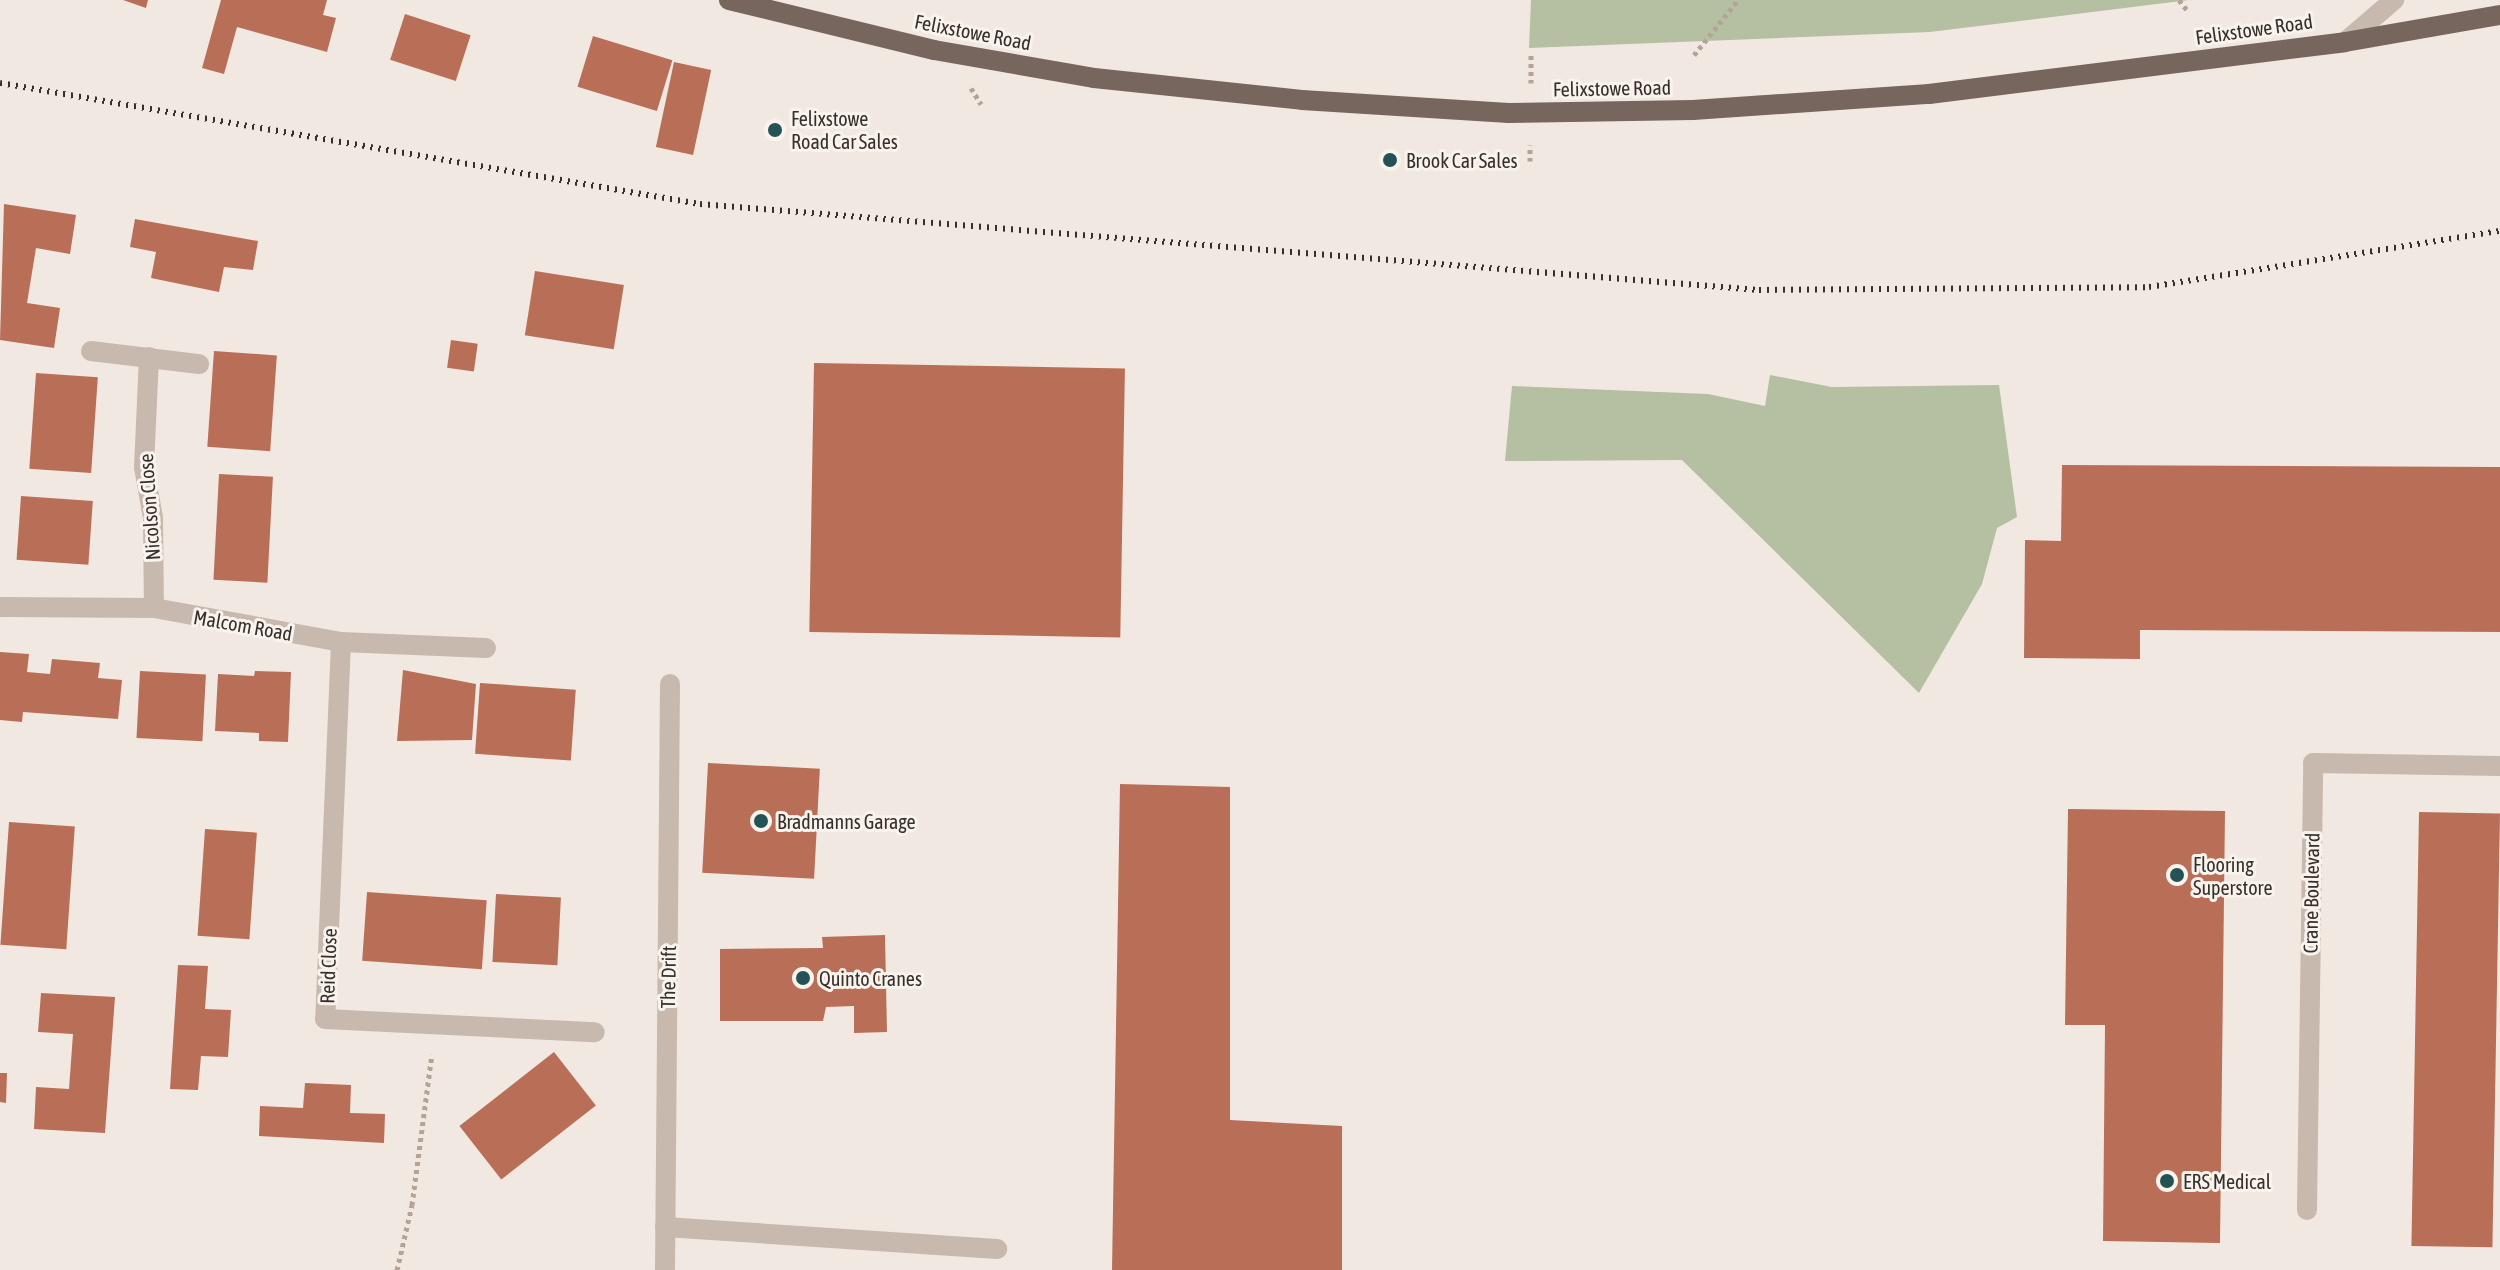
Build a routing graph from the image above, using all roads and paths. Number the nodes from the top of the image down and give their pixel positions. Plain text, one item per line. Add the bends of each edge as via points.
1 (729, 0) edge
2 (1738, 0) edge
3 (2179, 0) edge
4 (2394, 0) edge
5 (2187, 10) dead end
6 (2500, 15) edge
7 (2345, 42) junction
8 (1694, 55) dead end
9 (91, 351) dead end
10 (149, 357) junction
11 (199, 364) dead end
12 (0, 607) edge
13 (154, 608) junction
14 (341, 642) junction
15 (486, 648) dead end
16 (670, 684) dead end
17 (2500, 766) edge
18 (436, 1028) junction
19 (595, 1032) dead end
20 (2307, 1210) dead end
21 (665, 1227) junction
22 (997, 1249) dead end
23 (397, 1270) edge
24 (665, 1270) edge

1 - 7 main road, Felixstowe Road via 934,50 1094,78 1302,100 1509,113 1790,106
2 - 8 path
3 - 5 path
4 - 7 street
6 - 7 main road, Felixstowe Road
9 - 10 street
10 - 11 street
10 - 13 street, Nicolson Close via 144,467 153,518
12 - 13 street, Malcom Road
13 - 14 street, Malcom Road
14 - 15 street, Malcom Road
14 - 18 street, Reid Close via 325,1019
16 - 21 street, The Drift
17 - 20 street, Crane Boulevard via 2313,763
18 - 19 street, Reid Close
18 - 23 path via 412,1205
21 - 22 street
21 - 24 street, The Drift

